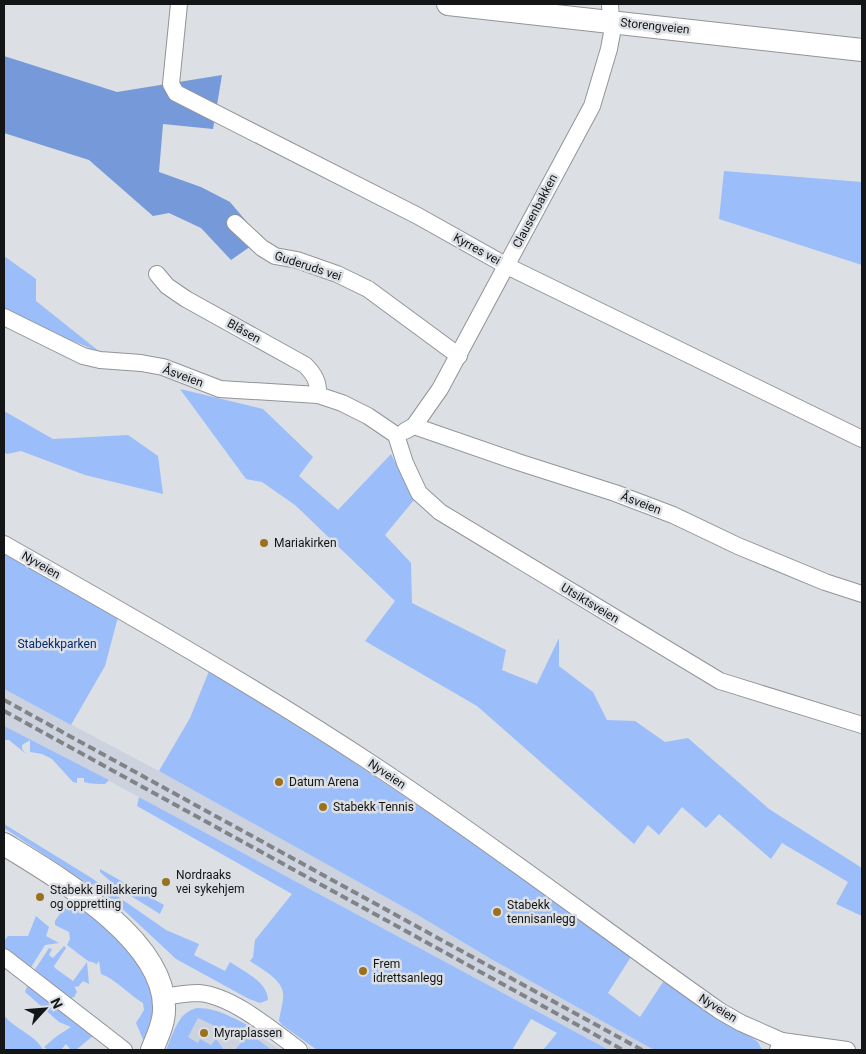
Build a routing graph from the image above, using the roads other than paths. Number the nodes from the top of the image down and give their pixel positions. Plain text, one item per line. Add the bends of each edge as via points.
1 (179, 4) edge
2 (448, 4) edge
3 (612, 16) edge
4 (862, 50) edge
5 (235, 223) dead end
6 (507, 266) junction
7 (157, 274) dead end
8 (4, 317) edge
9 (459, 356) junction
10 (318, 394) junction
11 (414, 426) junction
12 (396, 435) junction
13 (862, 439) edge
14 (4, 544) edge
15 (862, 594) edge
16 (862, 725) edge
17 (4, 844) edge
18 (4, 957) edge
19 (164, 997) junction
20 (780, 1046) edge
21 (124, 1050) edge
22 (152, 1050) edge
23 (299, 1050) edge
24 (847, 1050) edge

1 - 6 street, Kyrres vei via 171,84 176,93 401,207
2 - 3 main road, Storengveien via 534,14
3 - 4 main road, Storengveien
3 - 6 street, Clausenbakken via 609,48 592,106
5 - 9 street, Guderuds vei via 275,256 297,260 368,289
6 - 9 street, Clausenbakken
6 - 13 street, Kyrres vei
7 - 10 street, Blåsen via 167,286 186,299 305,365 315,375
8 - 10 street, Åsveien via 83,356 163,367 220,389
9 - 11 street, Clausenbakken
10 - 12 street, Åsveien via 368,416
11 - 12 street, Clausenbakken
11 - 15 street, Åsveien via 615,493 825,582
12 - 16 street, Utsiktsveien via 419,493 440,512 720,681
14 - 20 street, Nyveien via 132,616 337,742 460,823 720,1011
17 - 19 main road via 80,894 118,924 151,964
18 - 21 street
19 - 22 main road via 164,1019
19 - 23 street via 199,993 216,997 238,1007
20 - 24 street, Nyveien

